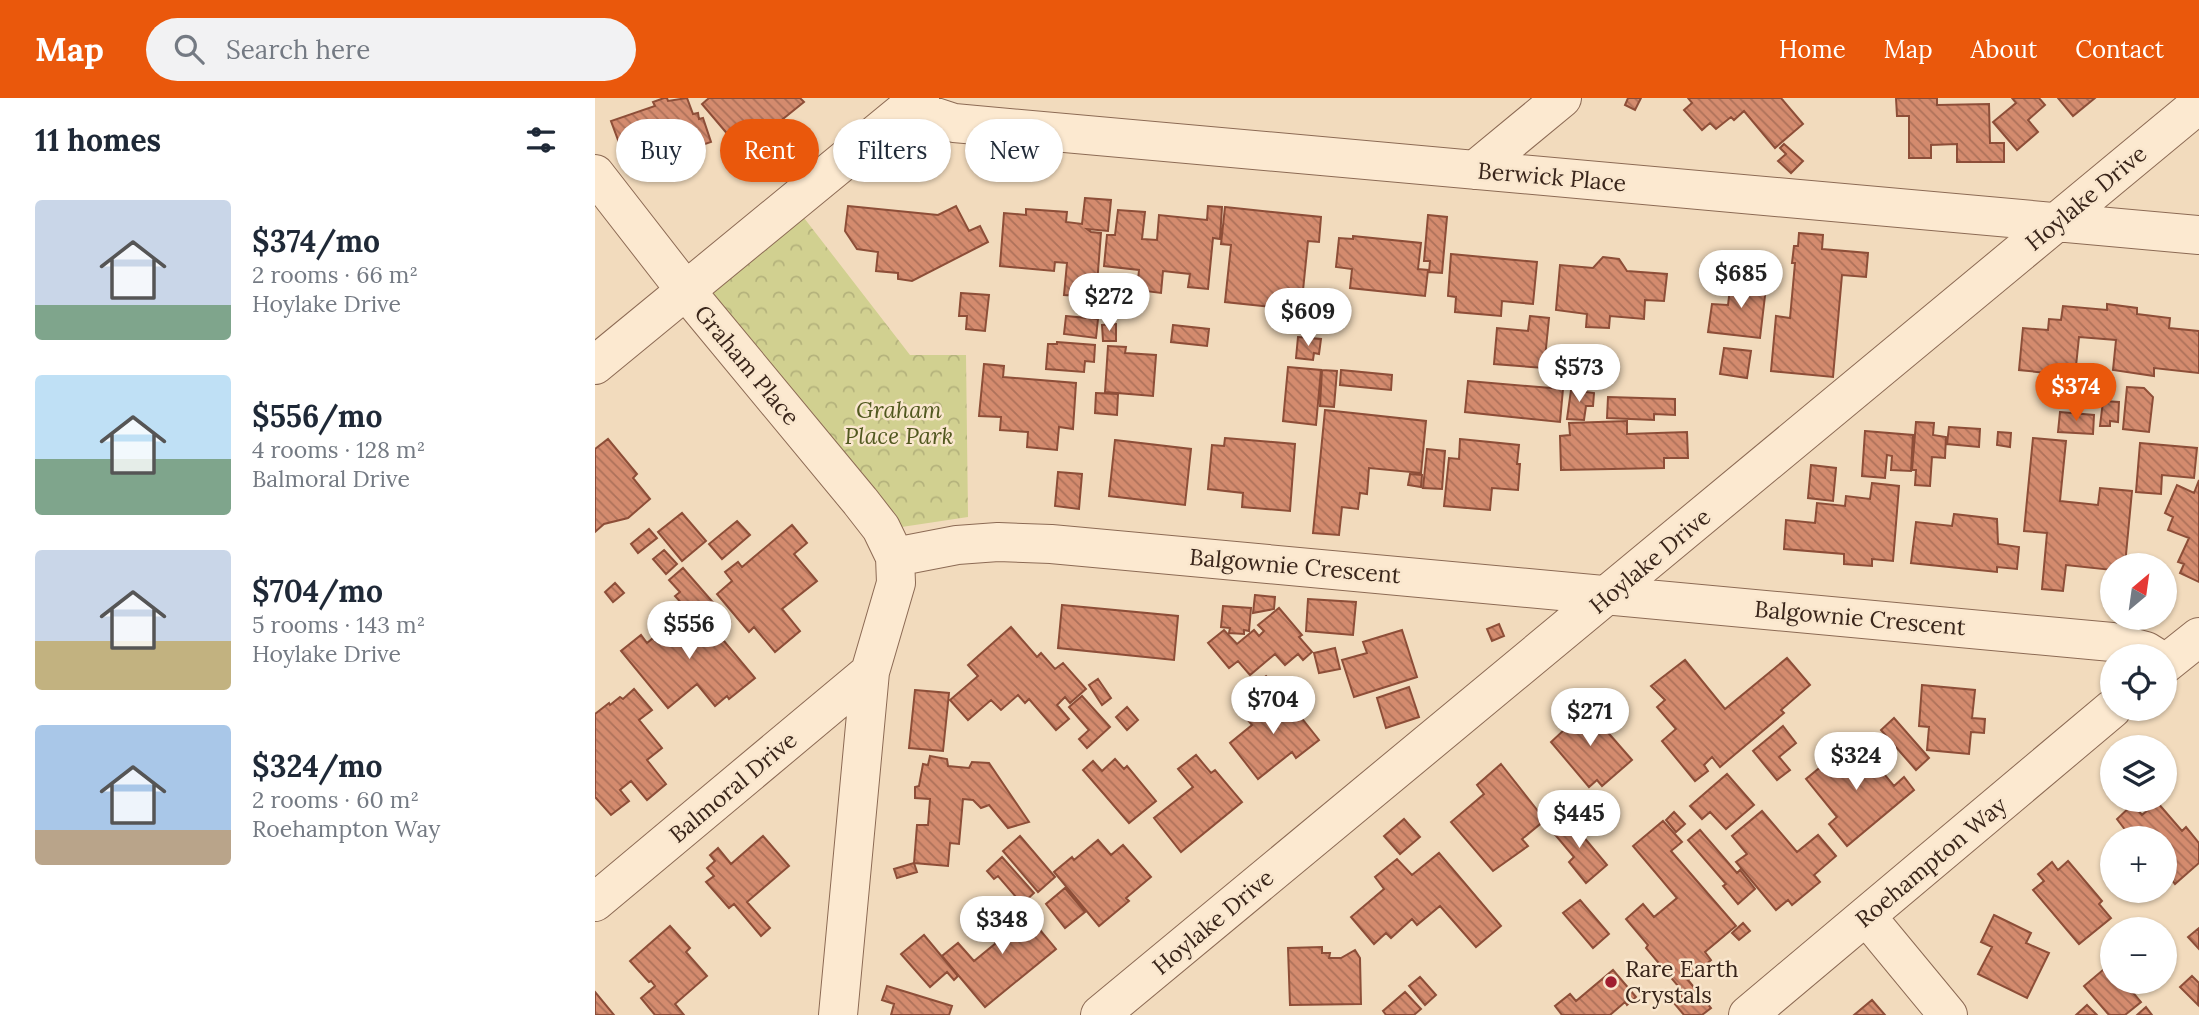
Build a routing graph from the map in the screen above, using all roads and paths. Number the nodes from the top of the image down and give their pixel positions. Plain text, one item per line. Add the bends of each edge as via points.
1 (1562, 98) edge
2 (914, 103) edge
3 (2199, 104) edge
4 (1475, 170) junction
5 (595, 174) edge
6 (2058, 221) junction
7 (2199, 235) edge
8 (686, 291) junction
9 (595, 365) edge
10 (895, 557) junction
11 (1610, 594) junction
12 (2199, 637) edge
13 (2120, 644) edge
14 (2177, 652) edge
15 (870, 672) junction
16 (2100, 719) edge
17 (595, 902) edge
18 (1867, 917) junction
19 (838, 1015) edge
20 (1100, 1015) edge
21 (1748, 1015) edge
22 (1948, 1015) edge

1 - 4 street
2 - 4 street, Berwick Place via 954,123
2 - 8 street
3 - 6 street, Hoylake Drive
4 - 6 street, Berwick Place
5 - 8 street, Graham Place
6 - 7 street, Berwick Place
6 - 11 street, Hoylake Drive
8 - 9 street
8 - 10 street, Graham Place via 860,501
10 - 11 street, Balgownie Crescent via 957,545 1051,544
10 - 15 street via 897,583
11 - 13 street, Balgownie Crescent
11 - 20 street, Hoylake Drive
12 - 14 street
15 - 17 street, Balmoral Drive
15 - 19 street
16 - 18 street, Roehampton Way
18 - 21 street, Roehampton Way
18 - 22 street

